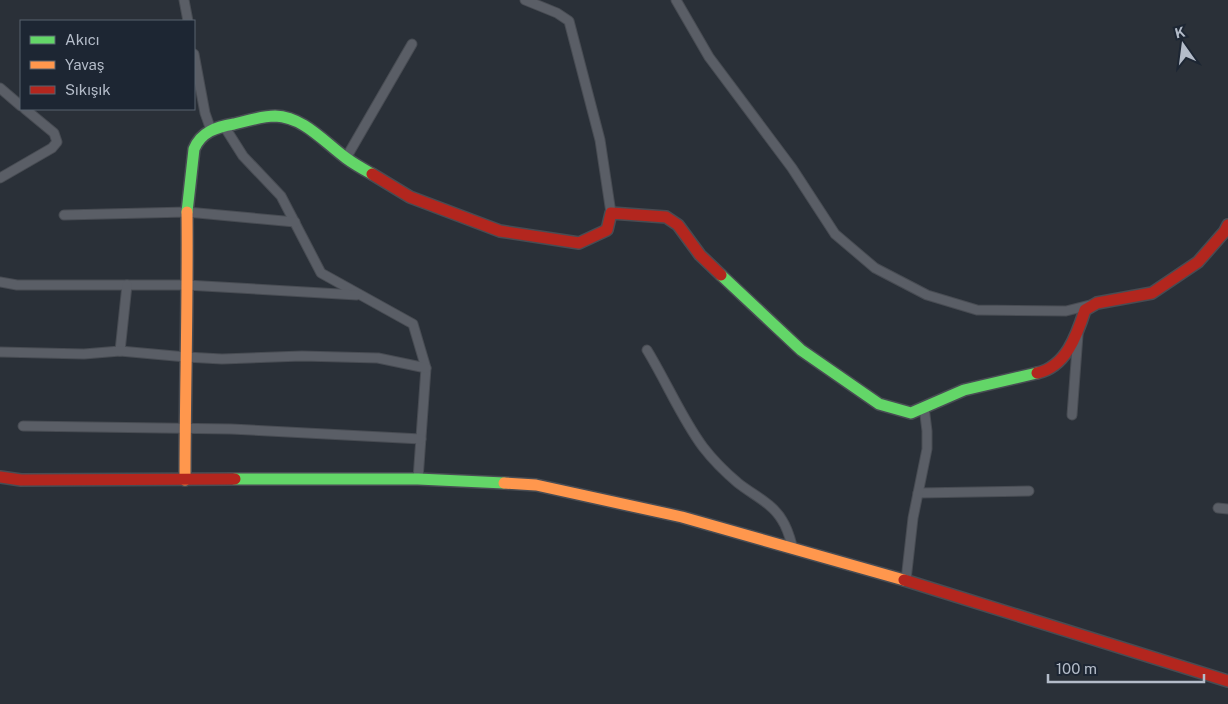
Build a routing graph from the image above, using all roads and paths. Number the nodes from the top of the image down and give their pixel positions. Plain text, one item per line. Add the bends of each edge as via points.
1 (184, 0) edge
2 (525, 0) edge
3 (676, 0) edge
4 (188, 20) edge
5 (412, 44) dead end
6 (195, 60) edge
7 (0, 88) edge
8 (20, 105) edge
9 (26, 110) edge
10 (224, 126) junction
11 (211, 130) junction
12 (346, 158) junction
13 (0, 178) edge
14 (187, 212) junction
15 (611, 214) junction
16 (64, 215) dead end
17 (295, 222) junction
18 (1228, 225) edge
19 (0, 282) edge
20 (127, 285) junction
21 (186, 286) junction
22 (361, 295) junction
23 (1097, 303) junction
24 (1078, 334) junction
25 (647, 350) dead end
26 (120, 351) junction
27 (0, 352) edge
28 (186, 357) junction
29 (426, 368) junction
30 (924, 407) junction
31 (1072, 415) dead end
32 (23, 426) dead end
33 (186, 429) junction
34 (421, 439) junction
35 (0, 477) edge
36 (418, 479) junction
37 (185, 480) junction
38 (1029, 491) dead end
39 (918, 494) junction
40 (1218, 508) dead end
41 (1228, 510) edge
42 (793, 548) junction
43 (906, 580) junction
44 (1228, 681) edge

1 - 4 street
2 - 15 street via 569,20 600,140
3 - 23 street via 709,57 792,168 835,234 875,268 927,295 977,310 1066,311
5 - 12 street
6 - 11 street via 204,113
7 - 8 street
9 - 13 street via 54,133 57,142
10 - 11 street
10 - 12 street via 274,116 293,119 326,140
10 - 17 street via 242,156 281,196
11 - 14 street via 198,140 194,149
12 - 15 street via 410,197 500,231 579,243 607,230
14 - 16 street
14 - 17 street
14 - 21 street
15 - 30 street via 672,221 700,255 801,350 879,404 911,413
17 - 22 street via 321,273
18 - 23 street via 1198,262 1152,292
19 - 20 street via 17,285
20 - 21 street
20 - 26 street
21 - 22 street
21 - 28 street
22 - 29 street via 413,324
23 - 24 street via 1085,310
24 - 30 street via 1053,367 964,390
24 - 31 street
25 - 42 street via 702,445 719,466 766,502 781,518
26 - 27 street via 84,354
26 - 28 street
28 - 29 street via 378,358
28 - 33 street
29 - 34 street
30 - 39 street via 927,449
32 - 33 street
33 - 34 street
33 - 37 street
34 - 36 street
35 - 37 street via 21,480
36 - 37 street
36 - 42 street via 536,485 682,517
38 - 39 street
39 - 43 street
40 - 41 street
42 - 43 street
43 - 44 street

